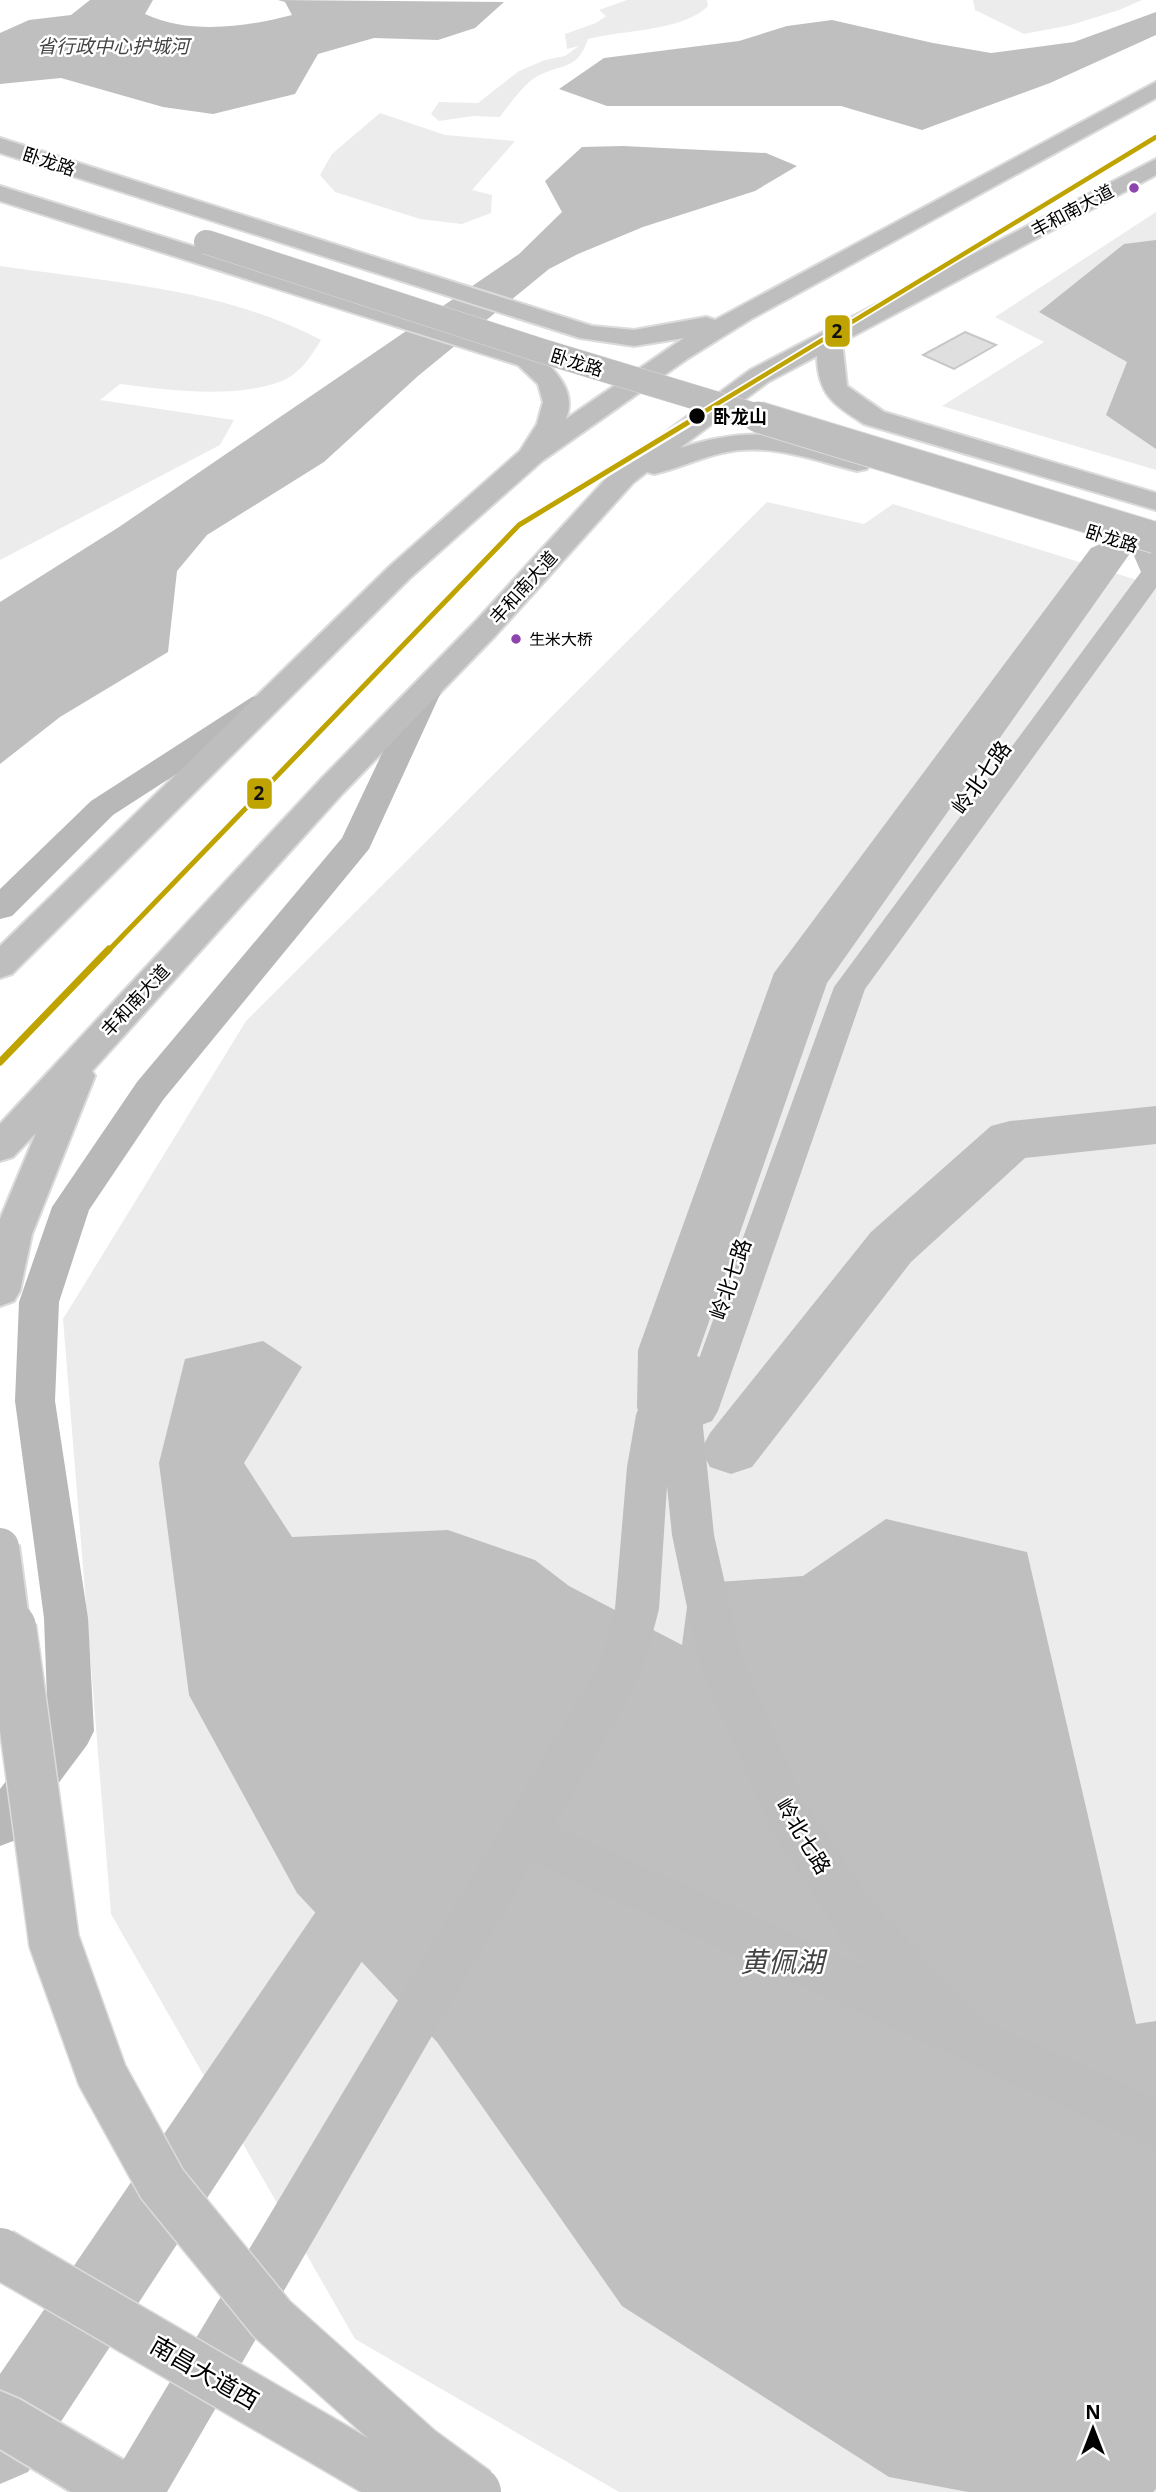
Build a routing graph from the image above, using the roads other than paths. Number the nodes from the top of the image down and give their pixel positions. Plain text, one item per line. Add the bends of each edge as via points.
1 (1156, 89) edge
2 (0, 145) edge
3 (0, 164) edge
4 (1156, 166) edge
5 (0, 176) edge
6 (0, 193) edge
7 (212, 238) junction
8 (742, 314) junction
9 (829, 337) junction
10 (532, 455) junction
11 (623, 477) junction
12 (1156, 502) edge
13 (1147, 540) edge
14 (428, 688) junction
15 (270, 700) junction
16 (0, 908) edge
17 (37, 930) junction
18 (0, 959) edge
19 (0, 965) edge
20 (86, 1053) junction
21 (0, 1148) edge
22 (0, 1291) edge
23 (670, 1430) junction
24 (0, 1547) edge
25 (0, 1825) edge
26 (524, 1835) junction
27 (967, 2037) junction
28 (1156, 2124) edge
29 (0, 2253) edge
30 (0, 2418) edge
31 (124, 2492) edge
32 (136, 2492) edge
33 (411, 2492) edge
34 (476, 2492) edge

1 - 8 main road
2 - 8 main road, 卧龙路 via 589,333 634,338 678,332
3 - 7 main road, 卧龙路
4 - 9 main road, 丰和南大道
5 - 7 main road, 卧龙路
6 - 10 main road, 卧龙路 via 527,359 548,375 557,393 555,419
7 - 13 main road, 卧龙路, bridge via 542,351
8 - 10 main road
9 - 11 main road, 丰和南大道 via 759,376
9 - 12 main road via 830,383 840,397 874,418
10 - 15 main road via 400,572
11 - 13 main road, 卧龙路 via 698,450 752,441 780,442
11 - 14 main road, 丰和南大道
13 - 23 main road via 810,981
14 - 20 main road, 丰和南大道
14 - 25 main road via 357,842 150,1091 71,1207 39,1302 35,1401 66,1618 71,1731
15 - 16 main road via 102,808
15 - 17 main road
17 - 18 main road
17 - 19 main road
20 - 21 main road, 丰和南大道
20 - 22 main road via 13,1234
23 - 26 main road via 648,1467 637,1609 624,1659
23 - 27 main road, 岭北七路 via 719,1655 785,1811 858,1922
24 - 34 main road, bridge via 54,1941 102,2076 162,2184 272,2319 420,2451
26 - 27 main road, 岭北七路
26 - 32 main road
27 - 28 main road, 岭北七路
29 - 33 main road, 南昌大道西, bridge
30 - 31 main road

